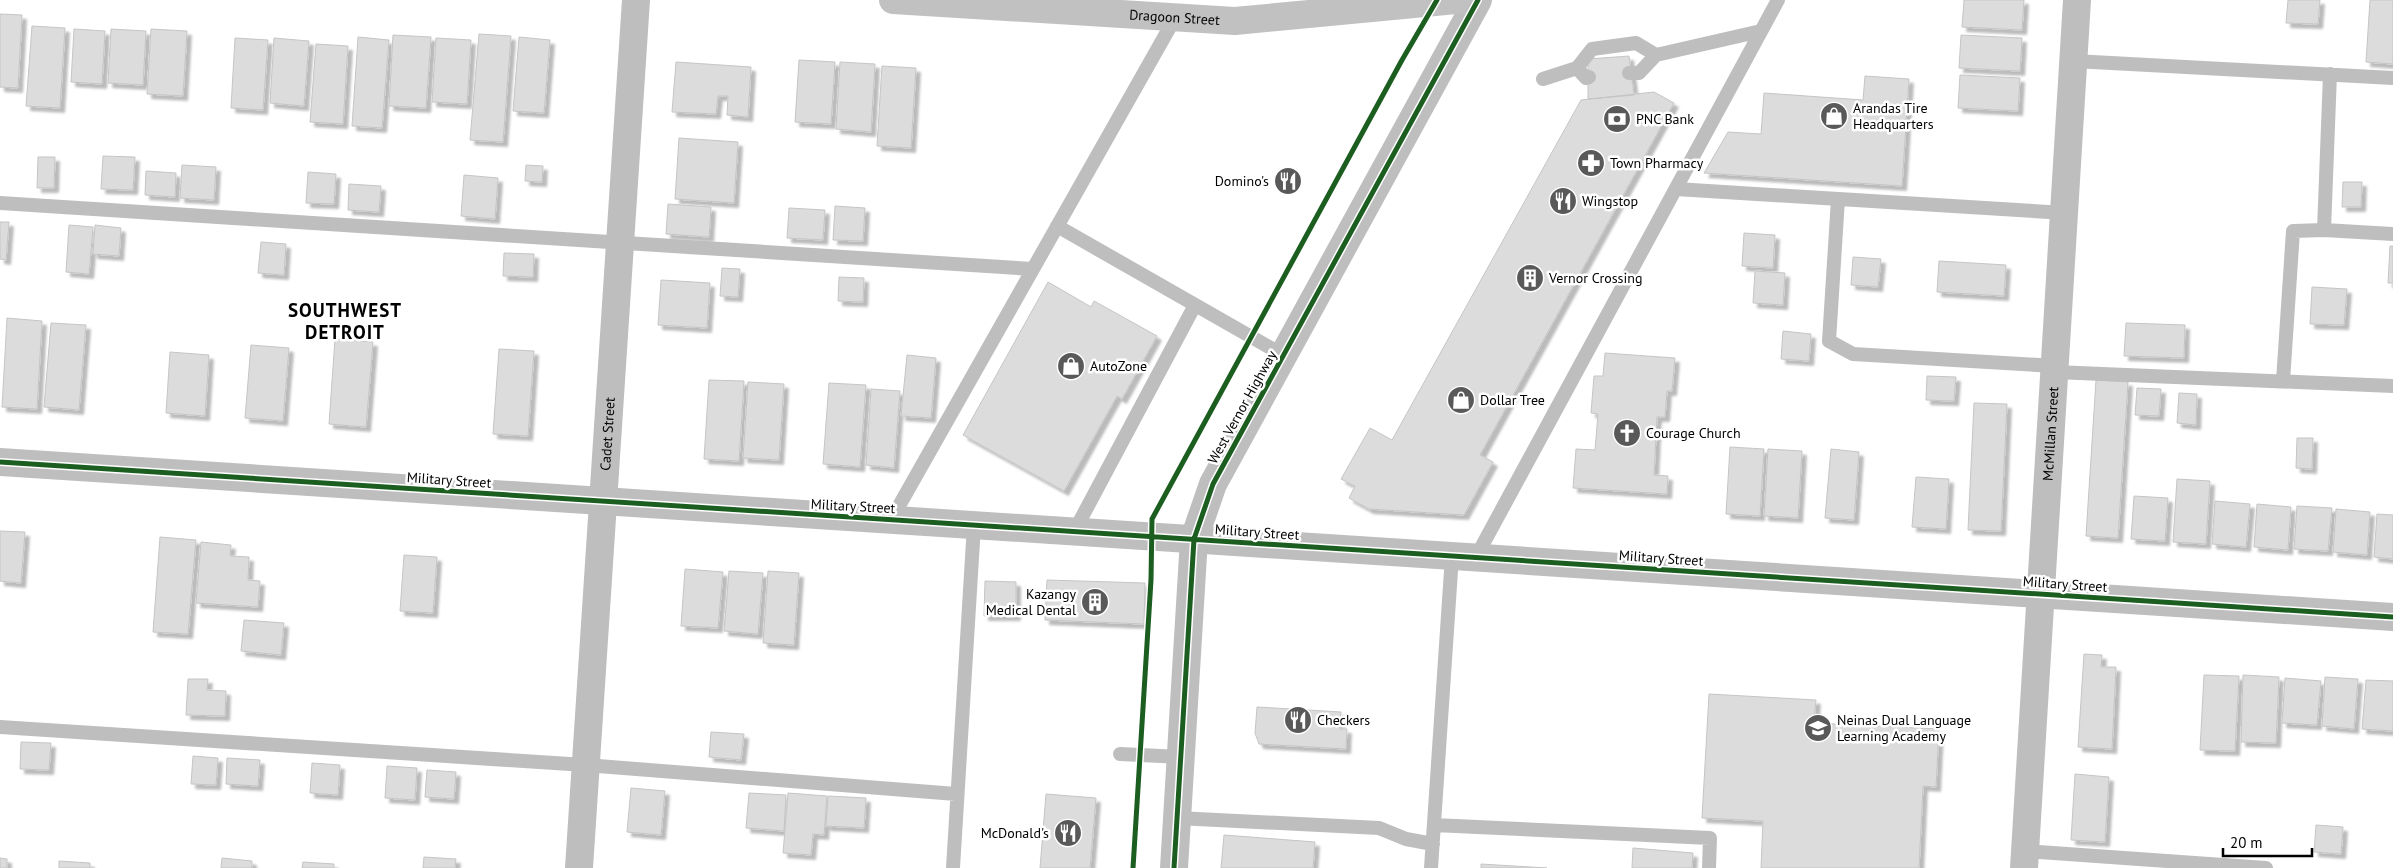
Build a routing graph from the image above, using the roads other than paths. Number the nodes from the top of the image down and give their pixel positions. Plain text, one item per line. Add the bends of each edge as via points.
1 (636, 0) edge
2 (893, 0) edge
3 (1456, 0) edge
4 (1478, 0) edge
5 (1778, 0) edge
6 (2078, 0) edge
7 (1175, 18) junction
8 (1761, 31) junction
9 (1656, 55) junction
10 (2074, 62) junction
11 (1576, 68) junction
12 (1629, 74) dead end
13 (2330, 74) junction
14 (1589, 77) dead end
15 (2393, 78) edge
16 (1543, 79) dead end
17 (1676, 189) junction
18 (1838, 199) junction
19 (0, 204) edge
20 (2064, 213) junction
21 (1056, 226) junction
22 (2324, 230) junction
23 (2393, 234) edge
24 (620, 244) junction
25 (1032, 269) junction
26 (1195, 305) junction
27 (1283, 355) junction
28 (2055, 369) junction
29 (2283, 381) junction
30 (2393, 386) edge
31 (0, 462) edge
32 (603, 502) junction
33 (891, 520) junction
34 (974, 525) junction
35 (1074, 532) junction
36 (1194, 539) junction
37 (1464, 556) junction
38 (2041, 594) junction
39 (2393, 617) edge
40 (0, 727) edge
41 (1120, 754) dead end
42 (1181, 756) junction
43 (586, 765) junction
44 (956, 794) junction
45 (1177, 818) junction
46 (1434, 825) junction
47 (1433, 844) junction
48 (2025, 859) edge
49 (579, 868) edge
50 (953, 868) edge
51 (1174, 868) edge
52 (1431, 868) edge
53 (1709, 868) edge
54 (2266, 868) edge

1 - 24 street, Cadet Street
2 - 7 main road, Dragoon Street
3 - 7 main road, Dragoon Street via 1236,21
4 - 27 street, West Vernor Highway
5 - 8 lane
6 - 10 street, McMillan Street
7 - 21 lane
8 - 9 lane
8 - 17 lane
9 - 11 lane via 1636,44 1592,49
9 - 12 lane via 1640,73
10 - 13 lane
10 - 20 street, McMillan Street
11 - 14 lane via 1586,78
11 - 16 lane
13 - 15 lane
13 - 22 lane
17 - 18 lane
17 - 37 lane
18 - 20 lane
18 - 28 lane via 1829,341 1853,354
19 - 24 lane
20 - 28 street, McMillan Street
21 - 25 lane
21 - 26 lane
22 - 23 lane
22 - 29 lane via 2293,230
24 - 25 lane
24 - 32 street, Cadet Street
25 - 33 lane
26 - 27 lane
26 - 35 lane
27 - 36 street, West Vernor Highway via 1213,484
28 - 29 lane
28 - 38 street, McMillan Street
29 - 30 lane
31 - 32 street, Military Street
32 - 33 street, Military Street
32 - 43 street, Cadet Street
33 - 34 street, Military Street
34 - 35 street, Military Street
34 - 44 lane
35 - 36 street, Military Street
36 - 37 street, Military Street
36 - 42 street, West Vernor Highway
37 - 38 street, Military Street
37 - 46 lane
38 - 39 street, Military Street
38 - 48 street, McMillan Street
40 - 43 lane
41 - 42 lane
42 - 45 street, West Vernor Highway
43 - 44 lane
43 - 49 street, Cadet Street
44 - 50 lane
45 - 47 lane via 1379,828 1406,839
45 - 51 street, West Vernor Highway
46 - 47 lane
46 - 53 lane via 1710,838
47 - 52 lane
48 - 54 lane

